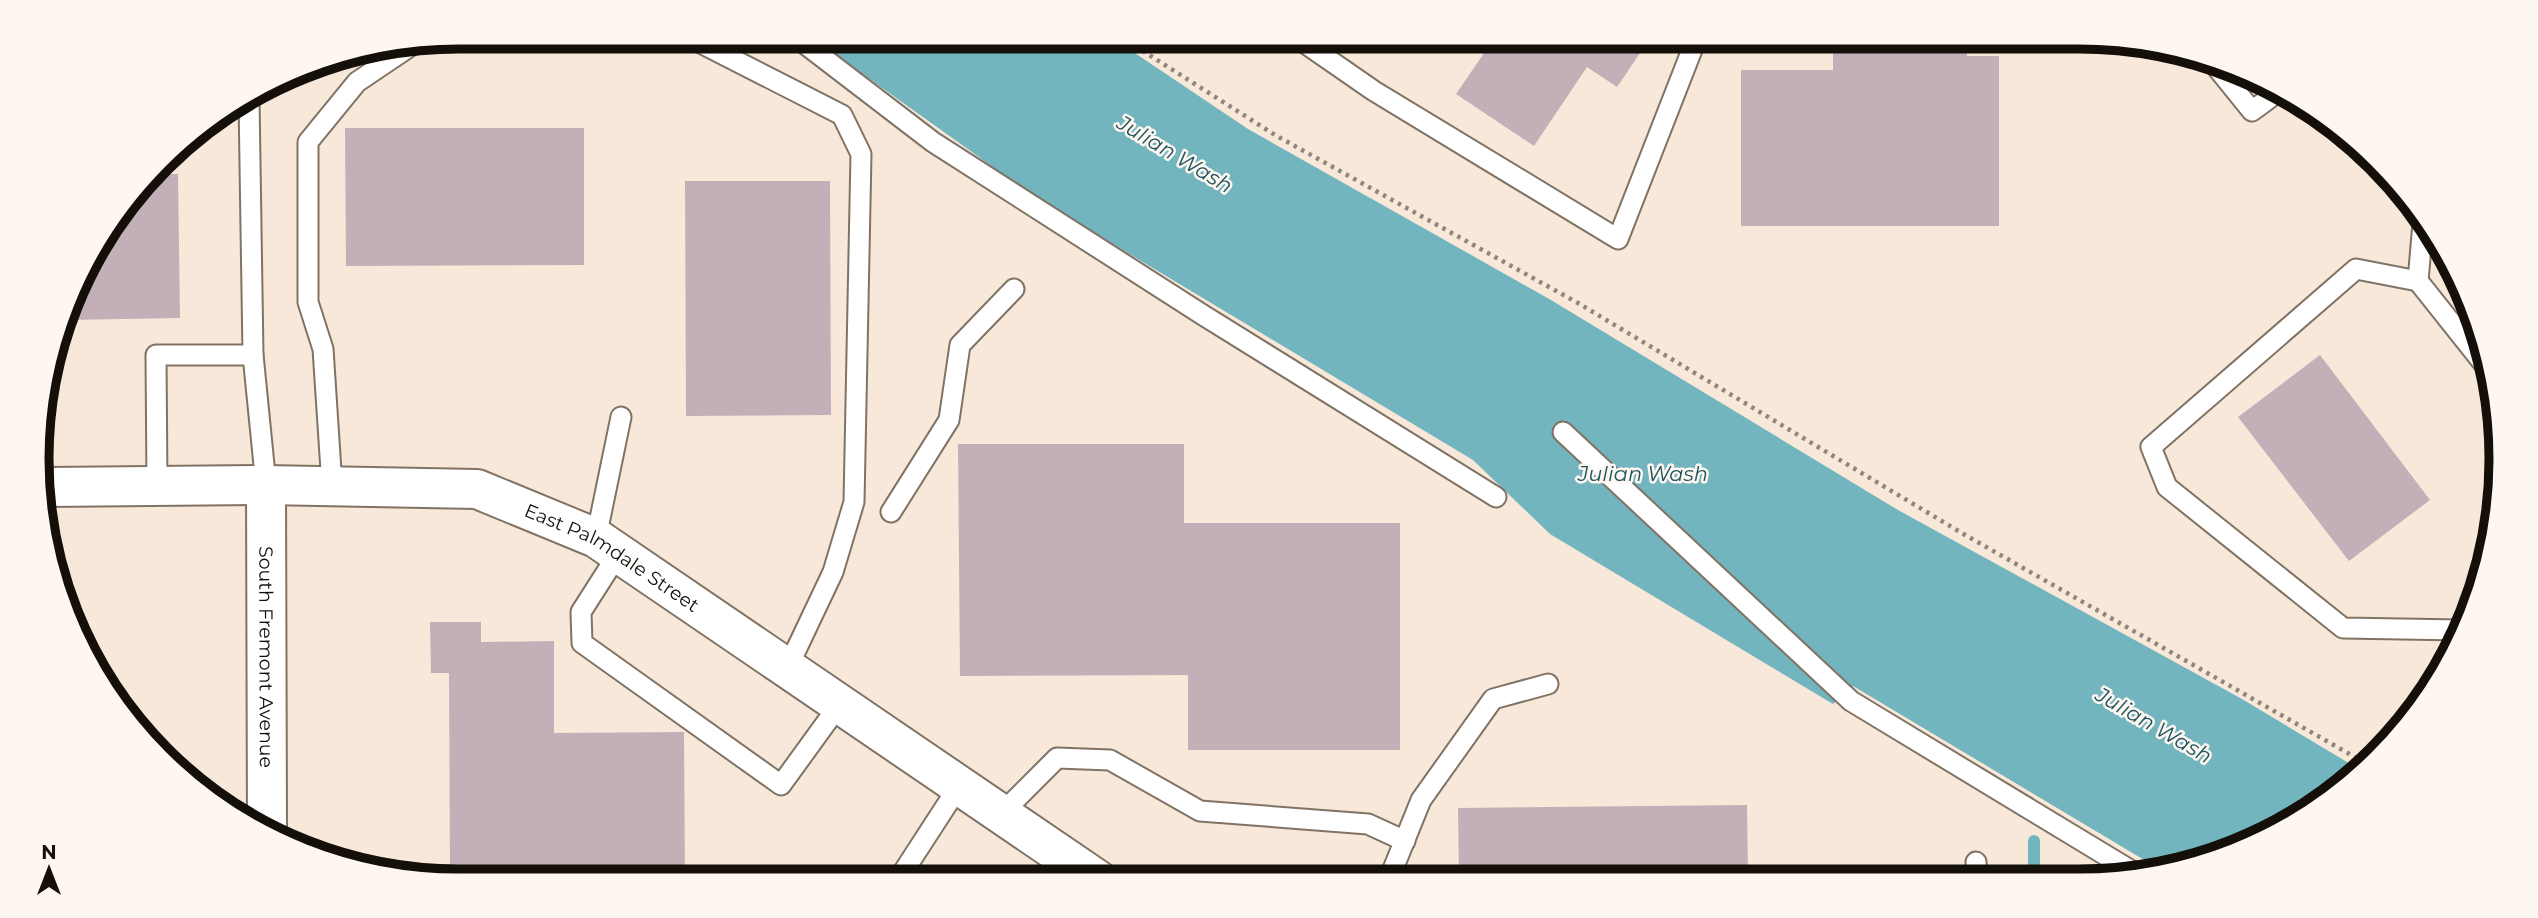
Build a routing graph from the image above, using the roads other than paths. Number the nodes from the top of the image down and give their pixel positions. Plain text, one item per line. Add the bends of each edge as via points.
1 (713, 49) edge
2 (812, 49) edge
3 (1313, 49) edge
4 (1692, 49) edge
5 (399, 54) edge
6 (2223, 75) edge
7 (2271, 97) edge
8 (249, 107) edge
9 (2422, 234) edge
10 (2418, 281) junction
11 (1014, 289) dead end
12 (2475, 352) edge
13 (253, 355) junction
14 (621, 417) dead end
15 (1563, 432) dead end
16 (266, 485) junction
17 (157, 486) junction
18 (332, 486) junction
19 (50, 487) edge
20 (1496, 497) dead end
21 (891, 512) dead end
22 (607, 546) junction
23 (2452, 630) edge
24 (787, 669) junction
25 (1548, 684) dead end
26 (839, 705) junction
27 (959, 786) junction
28 (1001, 814) junction
29 (267, 821) edge
30 (1405, 841) junction
31 (2124, 866) edge
32 (905, 869) edge
33 (1082, 869) edge
34 (1393, 869) edge

1 - 24 lane via 842,115 861,154 854,502 833,572
2 - 20 lane via 933,142
3 - 4 lane via 1374,91 1618,239
5 - 18 lane via 357,82 308,142 308,302 323,349
6 - 7 lane via 2252,111
8 - 13 lane
9 - 10 lane
10 - 12 lane
10 - 23 lane via 2356,269 2151,447 2167,487 2343,628
11 - 21 lane via 960,345 949,420
13 - 16 lane
13 - 17 lane via 156,355
14 - 22 lane
15 - 31 lane via 1851,701
16 - 17 street, East Palmdale Street
16 - 18 street, East Palmdale Street
16 - 29 street, South Fremont Avenue
17 - 19 street, East Palmdale Street
18 - 22 street, East Palmdale Street via 477,489
22 - 24 street, East Palmdale Street
22 - 26 lane via 581,612 582,643 781,785
24 - 26 street, East Palmdale Street
25 - 30 lane via 1493,699 1421,800
26 - 27 street, East Palmdale Street
27 - 28 street, East Palmdale Street
27 - 32 lane
28 - 30 lane via 1057,758 1110,760 1200,811 1368,824
28 - 33 street, East Palmdale Street
30 - 34 lane

